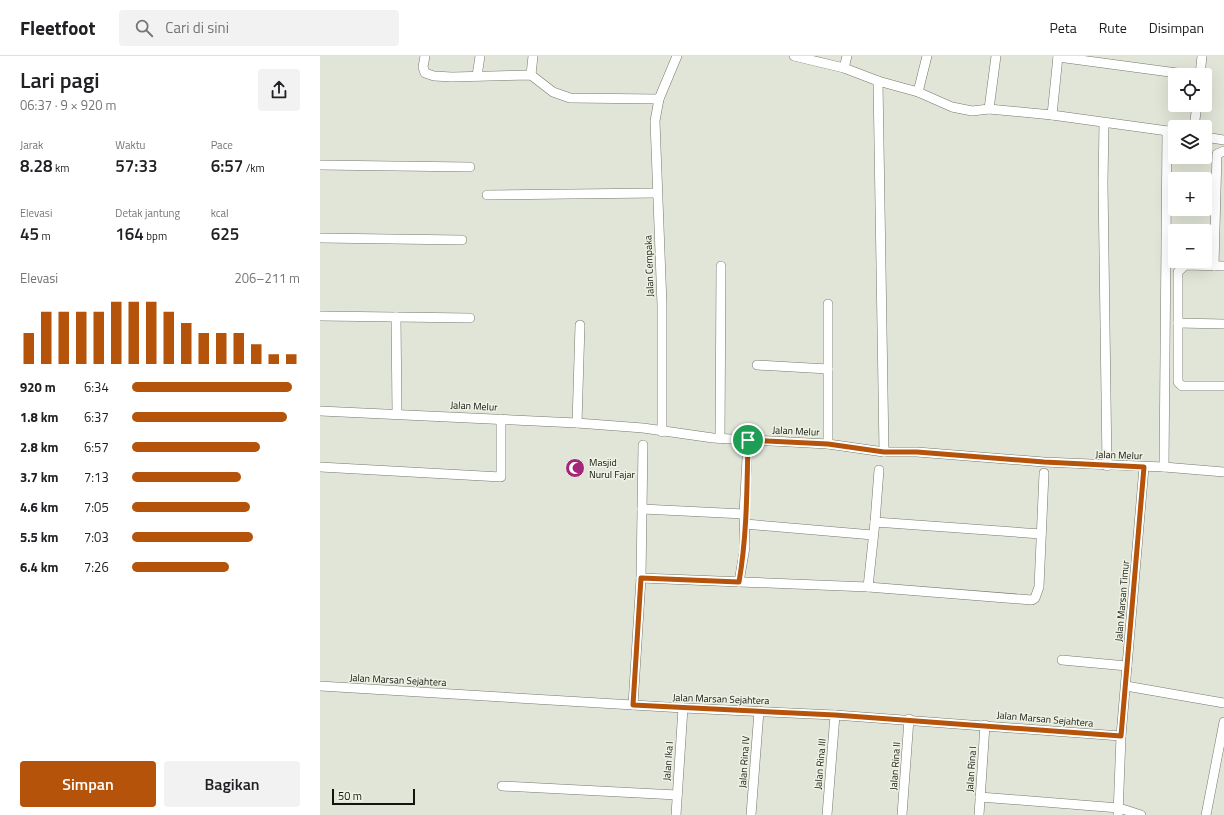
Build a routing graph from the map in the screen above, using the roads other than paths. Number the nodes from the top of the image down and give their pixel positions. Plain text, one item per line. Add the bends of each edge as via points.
1 (425, 56) edge
2 (480, 56) edge
3 (533, 56) edge
4 (676, 56) edge
5 (794, 56) edge
6 (847, 56) edge
7 (927, 56) edge
8 (996, 56) edge
9 (1202, 56) edge
10 (1058, 57) edge
11 (844, 68) junction
12 (1201, 68) edge
13 (1168, 72) edge
14 (531, 75) junction
15 (477, 76) junction
16 (878, 81) junction
17 (918, 92) junction
18 (659, 99) junction
19 (989, 109) junction
20 (1052, 115) junction
21 (1104, 124) junction
22 (1168, 132) edge
23 (1212, 138) edge
24 (1224, 140) edge
25 (1224, 151) edge
26 (1170, 164) edge
27 (320, 165) edge
28 (470, 167) dead end
29 (657, 193) junction
30 (487, 195) dead end
31 (320, 238) edge
32 (462, 240) dead end
33 (722, 266) dead end
34 (1214, 266) junction
35 (1224, 266) edge
36 (828, 304) dead end
37 (320, 316) edge
38 (396, 317) junction
39 (470, 318) dead end
40 (1178, 323) junction
41 (1224, 324) edge
42 (580, 325) dead end
43 (757, 365) dead end
44 (828, 369) junction
45 (1224, 386) edge
46 (320, 411) edge
47 (397, 413) junction
48 (501, 419) junction
49 (577, 423) junction
50 (662, 432) junction
51 (720, 438) junction
52 (748, 440) junction
53 (828, 444) junction
54 (643, 445) dead end
55 (884, 452) junction
56 (1107, 466) junction
57 (1144, 467) junction
58 (1164, 467) junction
59 (320, 468) edge
60 (879, 470) dead end
61 (1044, 472) dead end
62 (1224, 472) edge
63 (642, 509) junction
64 (744, 514) junction
65 (875, 522) junction
66 (745, 524) junction
67 (873, 534) junction
68 (1041, 534) junction
69 (641, 578) junction
70 (739, 582) junction
71 (868, 587) junction
72 (1062, 660) dead end
73 (1127, 666) junction
74 (320, 686) edge
75 (1126, 686) junction
76 (1224, 703) edge
77 (633, 705) junction
78 (682, 708) junction
79 (759, 711) junction
80 (835, 715) junction
81 (910, 720) junction
82 (1224, 722) edge
83 (985, 725) junction
84 (1121, 736) junction
85 (502, 786) dead end
86 (677, 794) junction
87 (980, 797) junction
88 (1118, 812) edge
89 (676, 815) edge
90 (751, 815) edge
91 (827, 815) edge
92 (902, 815) edge
93 (979, 815) edge
94 (1141, 815) edge
95 (1206, 815) edge

1 - 15 street via 423,67 429,76
2 - 15 street
3 - 14 street
4 - 18 street, Jalan Cempaka
5 - 11 street
6 - 11 street
7 - 17 street
8 - 19 street
9 - 12 street
10 - 13 street
10 - 20 street
11 - 16 street
14 - 15 street
14 - 18 street via 553,92 570,98
16 - 17 street
16 - 55 street
17 - 19 street via 952,107 972,111
18 - 29 street, Jalan Cempaka via 656,121
19 - 20 street
20 - 21 street
21 - 22 street
21 - 56 street
23 - 24 street
25 - 34 street via 1217,154
26 - 58 street
27 - 28 street
29 - 30 street
29 - 50 street, Jalan Cempaka via 662,305
31 - 32 street
33 - 51 street
34 - 35 street
34 - 40 street via 1185,265 1178,272
36 - 44 street
37 - 38 street
38 - 39 street
38 - 47 street
40 - 41 street
40 - 45 street via 1180,385
42 - 49 street
43 - 44 street
44 - 53 street
46 - 47 street, Jalan Melur
47 - 48 street, Jalan Melur
48 - 49 street, Jalan Melur
48 - 59 street via 500,477
49 - 50 street, Jalan Melur
50 - 51 street, Jalan Melur
51 - 52 street, Jalan Melur
52 - 53 street, Jalan Melur
52 - 64 street
53 - 55 street, Jalan Melur
54 - 63 street
55 - 56 street, Jalan Melur via 917,452
56 - 57 street, Jalan Melur
57 - 58 street, Jalan Melur
57 - 73 street, Jalan Marsan Timur
58 - 62 street, Jalan Melur
60 - 65 street
61 - 68 street
63 - 64 street
63 - 69 street
64 - 66 street
65 - 67 street
65 - 68 street
66 - 67 street
66 - 70 street via 745,547
67 - 71 street
68 - 71 street via 1039,587 1036,598 1032,600
69 - 70 street
69 - 77 street
70 - 71 street
72 - 73 street
73 - 75 street, Jalan Marsan Timur
74 - 77 street, Jalan Marsan Sejahtera
75 - 76 street
75 - 84 street, Jalan Marsan Timur
77 - 78 street, Jalan Marsan Sejahtera
78 - 79 street, Jalan Marsan Sejahtera
78 - 86 street, Jalan Ika I
79 - 80 street, Jalan Marsan Sejahtera
79 - 90 street, Jalan Rina IV
80 - 81 street, Jalan Marsan Sejahtera
80 - 91 street, Jalan Rina III
81 - 83 street, Jalan Marsan Sejahtera
81 - 92 street, Jalan Rina II
82 - 95 street
83 - 84 street, Jalan Marsan Sejahtera
83 - 87 street, Jalan Rina I
84 - 88 street, Jalan Marsan Timur
85 - 86 street
86 - 89 street, Jalan Ika I
87 - 88 street
87 - 93 street, Jalan Rina I
88 - 94 street

